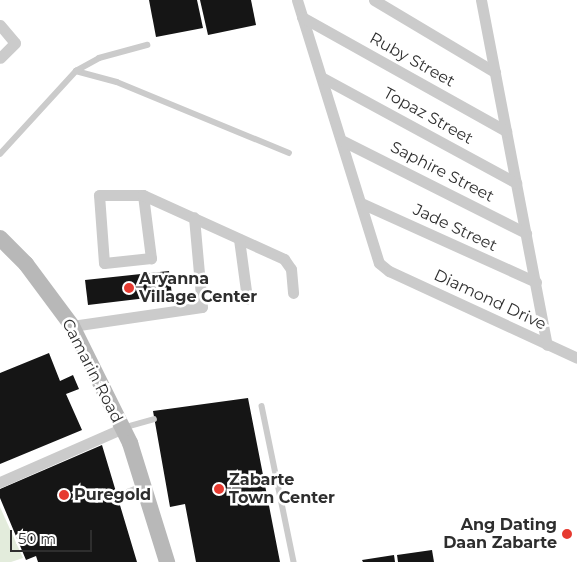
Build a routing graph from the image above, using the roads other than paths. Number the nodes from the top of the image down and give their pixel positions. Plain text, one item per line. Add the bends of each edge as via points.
1 (297, 0) edge
2 (374, 0) edge
3 (481, 0) edge
4 (302, 17) junction
5 (0, 25) edge
6 (147, 45) dead end
7 (0, 58) edge
8 (76, 71) junction
9 (495, 72) junction
10 (323, 78) junction
11 (506, 131) junction
12 (343, 141) junction
13 (289, 152) dead end
14 (0, 154) edge
15 (516, 183) junction
16 (143, 195) junction
17 (361, 202) junction
18 (194, 217) junction
19 (526, 233) junction
20 (0, 238) edge
21 (239, 239) junction
22 (536, 282) junction
23 (293, 293) dead end
24 (247, 298) dead end
25 (72, 326) junction
26 (547, 345) junction
27 (577, 358) edge
28 (262, 406) dead end
29 (154, 419) dead end
30 (122, 432) junction
31 (0, 482) edge
32 (140, 487) junction
33 (117, 496) dead end
34 (160, 562) edge
35 (167, 562) edge
36 (294, 562) edge

1 - 4 street, Diamond Drive
2 - 9 street
3 - 9 street, Diamond Drive
4 - 10 street, Diamond Drive
4 - 11 street, Ruby Street
5 - 7 street via 15,43
6 - 8 lane via 100,58
8 - 13 lane via 117,82
8 - 14 lane
9 - 11 street, Diamond Drive
10 - 12 street, Diamond Drive
10 - 15 street, Topaz Street
11 - 15 street, Diamond Drive
12 - 17 street, Diamond Drive
12 - 19 street, Saphire Street
15 - 19 street, Diamond Drive
16 - 16 street via 99,195 104,263 151,258
16 - 18 street
17 - 22 street, Jade Street
17 - 26 street, Diamond Drive via 376,256 383,268
18 - 21 street
18 - 25 street via 202,307
19 - 22 street, Diamond Drive
20 - 25 main road, Camarin Road via 26,264
21 - 23 street via 288,263
21 - 24 street
22 - 26 street, Diamond Drive
25 - 30 main road, Camarin Road
26 - 27 street
28 - 36 lane
29 - 30 lane
30 - 31 street
30 - 32 main road, Camarin Road
30 - 35 main road, Camarin Road via 130,444 145,485
32 - 33 lane
32 - 34 main road, Camarin Road

